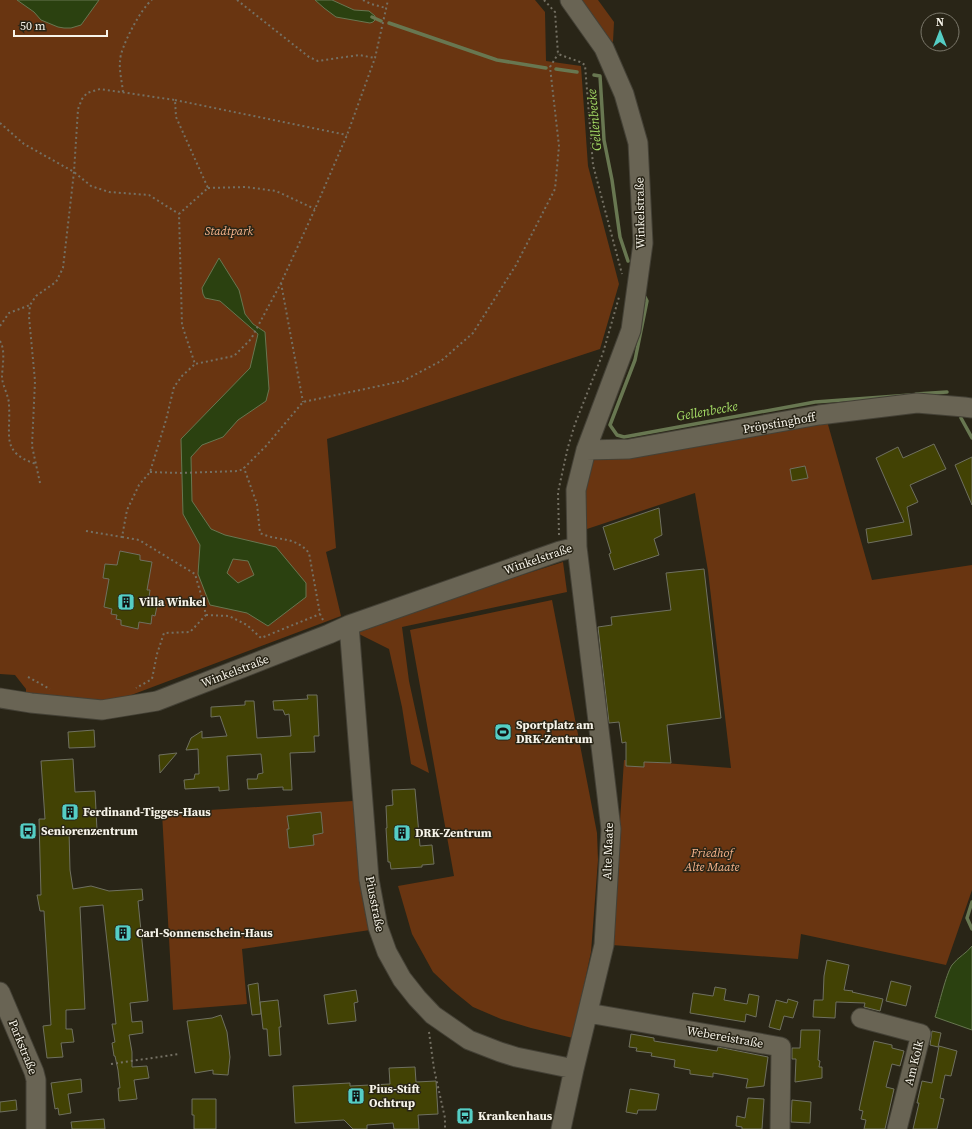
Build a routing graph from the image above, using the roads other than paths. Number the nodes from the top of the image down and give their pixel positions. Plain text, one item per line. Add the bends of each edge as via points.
1 (570, 0) edge
2 (972, 408) edge
3 (586, 450) junction
4 (577, 547) junction
5 (349, 625) junction
6 (0, 698) edge
7 (0, 992) edge
8 (588, 1013) junction
9 (861, 1018) dead end
10 (574, 1069) junction
11 (36, 1129) edge
12 (560, 1129) edge
13 (780, 1129) edge
14 (898, 1129) edge

1 - 3 street, Winkelstraße via 604,48 624,94 638,143 643,243 631,330
2 - 3 street, Pröpstinghoff via 917,403 819,416 629,449
3 - 4 street, Winkelstraße via 576,490
4 - 5 street, Winkelstraße
4 - 8 street, Alte Maate via 611,829 604,945
5 - 6 street, Winkelstraße via 157,701 102,710
5 - 10 street, Piusstraße via 367,861 378,926 386,952 431,1019 486,1047 516,1057
7 - 11 street, Parkstraße via 34,1072
8 - 10 street, Alte Maate
8 - 13 street, Webereistraße via 781,1047
9 - 14 street, Am Kolk via 921,1034
10 - 12 street, Alte Maate

